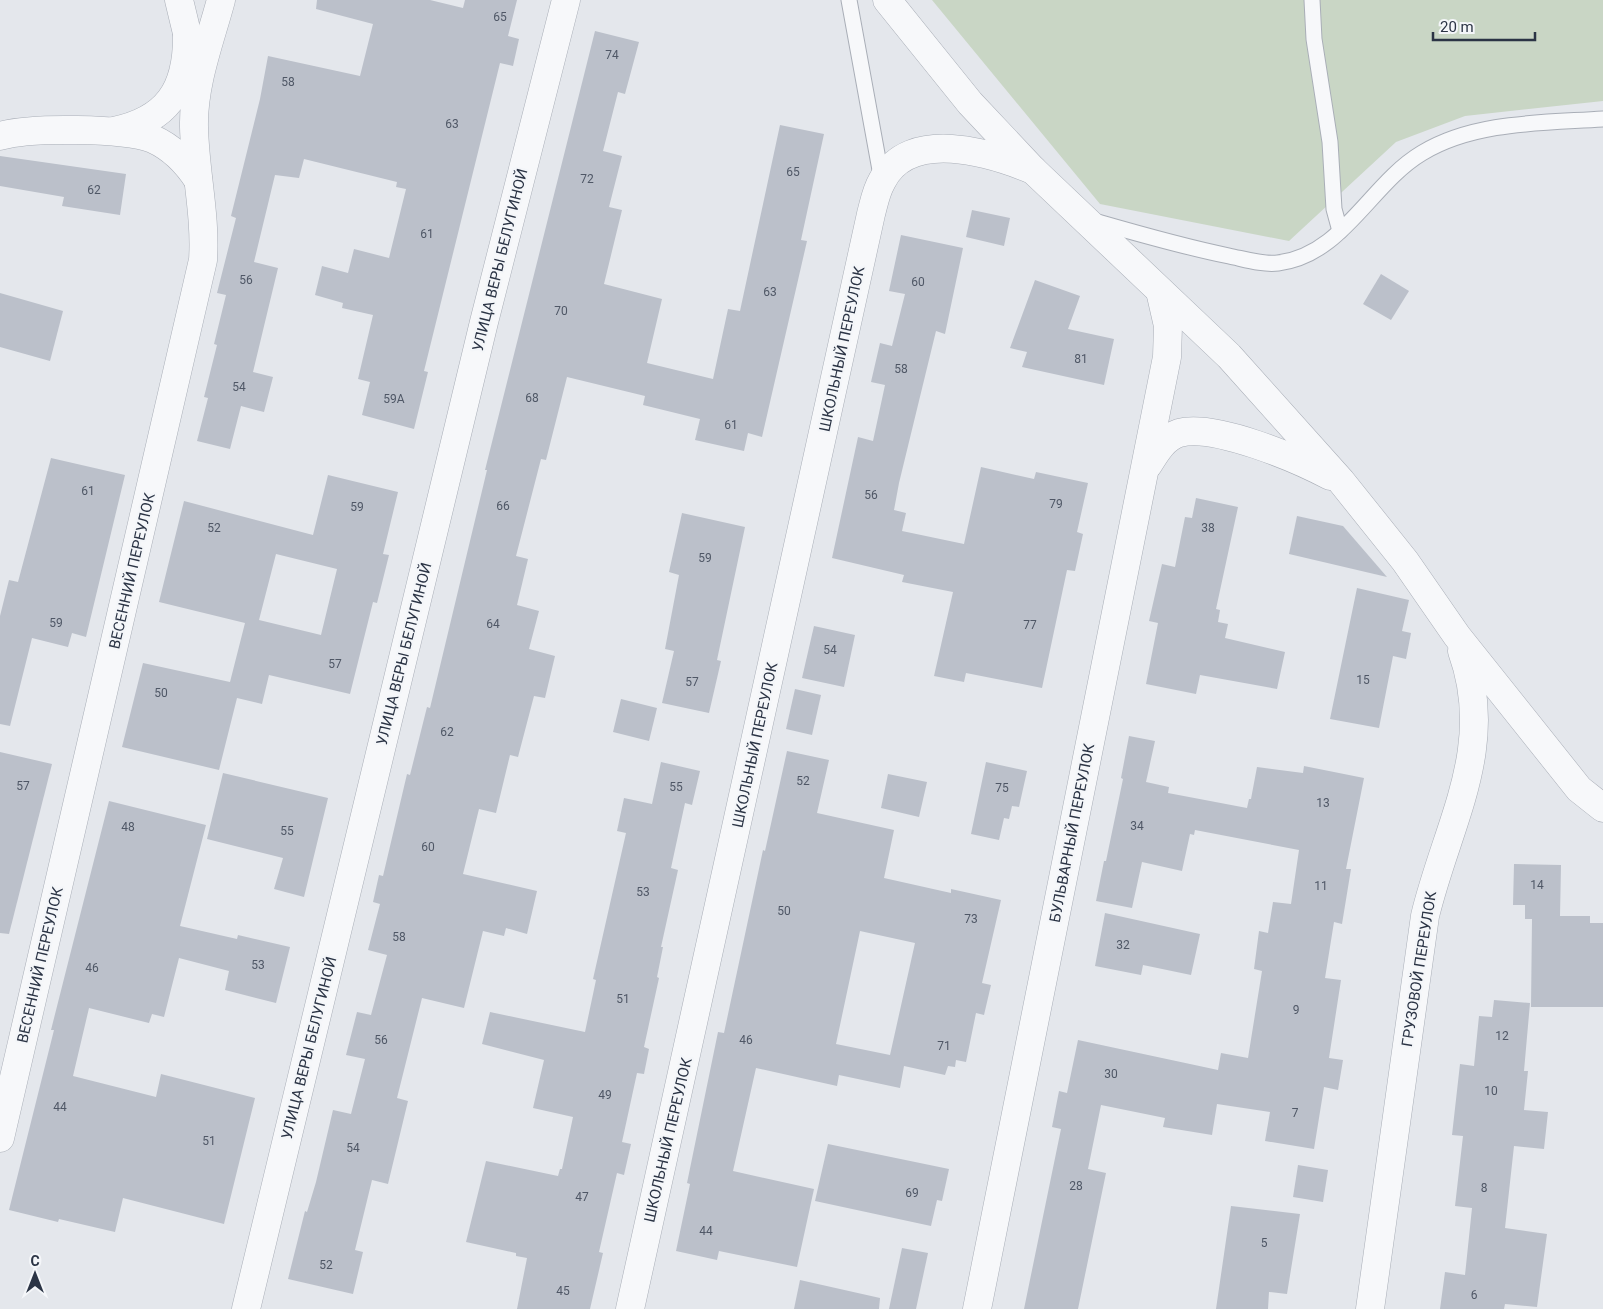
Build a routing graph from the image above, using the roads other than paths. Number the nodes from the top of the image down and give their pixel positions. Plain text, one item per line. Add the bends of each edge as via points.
1 (179, 0) edge
2 (221, 0) edge
3 (566, 0) edge
4 (849, 0) edge
5 (887, 0) edge
6 (1312, 0) edge
7 (188, 37) junction
8 (199, 82) junction
9 (1603, 119) edge
10 (110, 132) junction
11 (0, 136) edge
12 (1033, 170) junction
13 (198, 180) junction
14 (882, 180) junction
15 (1083, 218) junction
16 (1340, 231) junction
17 (1160, 291) junction
18 (1145, 471) junction
19 (1341, 482) junction
20 (1457, 636) junction
21 (1603, 808) edge
22 (0, 1138) edge
23 (246, 1309) edge
24 (630, 1309) edge
25 (977, 1309) edge
26 (1370, 1309) edge

1 - 7 street
2 - 8 street, ВЕСЕННИЙ ПЕРЕУЛОК
3 - 23 street, УЛИЦА ВЕРЫ БЕЛУГИНОЙ via 484,322
4 - 14 lane
5 - 12 street via 970,103
6 - 16 lane via 1314,40 1330,142 1334,209
7 - 8 street
7 - 10 street via 184,76 172,101 132,128
8 - 13 street, ВЕСЕННИЙ ПЕРЕУЛОК via 194,126
9 - 16 lane via 1488,130 1449,139 1421,153 1394,175
10 - 11 street via 62,129
10 - 13 street via 151,138 168,147
12 - 14 street via 995,156 938,149 902,158
12 - 15 street
13 - 22 street, ВЕСЕННИЙ ПЕРЕУЛОК via 205,235 202,269
14 - 24 street, ШКОЛЬНЫЙ ПЕРЕУЛОК via 871,214
15 - 16 lane via 1208,252 1276,263 1305,257 1326,245
15 - 17 street
17 - 18 street, БУЛЬВАРНЫЙ ПЕРЕУЛОК via 1168,326 1167,357
17 - 19 street via 1229,356
18 - 19 street via 1166,440 1180,433 1198,432 1243,441
18 - 25 street, БУЛЬВАРНЫЙ ПЕРЕУЛОК
19 - 20 street via 1405,561
20 - 21 street via 1579,789
20 - 26 street, ГРУЗОВОЙ ПЕРЕУЛОК via 1472,687 1476,717 1474,744 1470,772 1425,916

